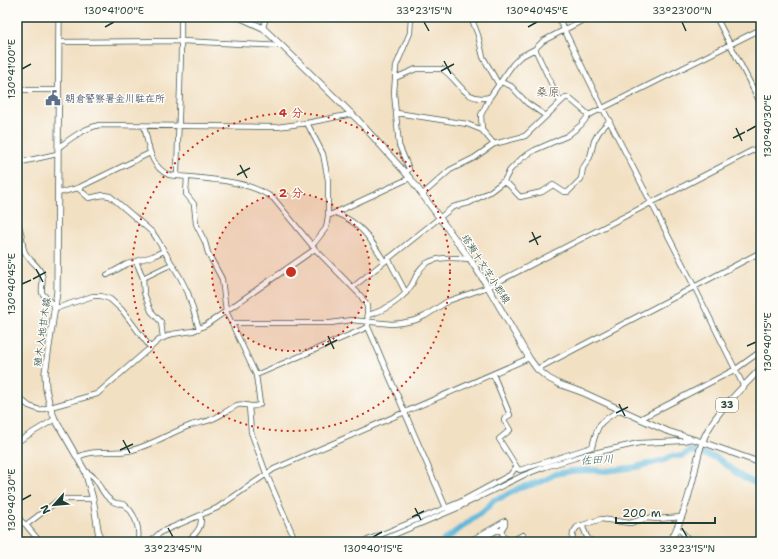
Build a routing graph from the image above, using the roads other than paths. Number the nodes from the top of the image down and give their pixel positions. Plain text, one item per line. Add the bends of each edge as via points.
1 (59, 17) edge
2 (181, 17) edge
3 (239, 17) edge
4 (266, 17) edge
5 (411, 17) edge
6 (471, 17) edge
7 (558, 17) edge
8 (589, 17) edge
9 (716, 17) edge
10 (263, 28) junction
11 (564, 29) junction
12 (761, 29) edge
13 (182, 41) junction
14 (59, 42) junction
15 (730, 45) junction
16 (282, 46) junction
17 (535, 49) junction
18 (395, 78) junction
19 (500, 83) junction
20 (17, 90) edge
21 (58, 90) junction
22 (490, 97) junction
23 (560, 102) junction
24 (761, 104) edge
25 (603, 109) junction
26 (397, 113) junction
27 (352, 114) junction
28 (589, 115) junction
29 (546, 116) junction
30 (610, 120) junction
31 (307, 123) junction
32 (144, 126) junction
33 (178, 126) junction
34 (482, 130) junction
35 (494, 144) junction
36 (761, 146) edge
37 (58, 148) junction
38 (150, 153) junction
39 (57, 154) junction
40 (17, 162) edge
41 (177, 176) junction
42 (408, 176) junction
43 (187, 177) junction
44 (502, 182) junction
45 (78, 188) junction
46 (58, 194) junction
47 (423, 194) junction
48 (652, 203) junction
49 (336, 213) junction
50 (328, 216) junction
51 (439, 217) junction
52 (17, 223) edge
53 (313, 248) junction
54 (164, 251) junction
55 (761, 252) edge
56 (470, 259) junction
57 (386, 260) junction
58 (136, 261) junction
59 (172, 264) junction
60 (107, 275) dead end
61 (144, 278) junction
62 (694, 286) junction
63 (353, 287) junction
64 (488, 287) junction
65 (406, 293) junction
66 (54, 308) junction
67 (226, 311) junction
68 (368, 315) junction
69 (368, 321) junction
70 (232, 323) junction
71 (368, 327) junction
72 (199, 329) junction
73 (163, 338) junction
74 (150, 347) junction
75 (761, 351) edge
76 (529, 358) junction
77 (761, 368) edge
78 (537, 369) junction
79 (736, 369) junction
80 (493, 374) junction
81 (256, 375) junction
82 (744, 387) junction
83 (17, 396) edge
84 (249, 406) junction
85 (50, 407) junction
86 (620, 410) junction
87 (404, 412) junction
88 (55, 419) junction
89 (640, 419) junction
90 (691, 439) junction
91 (17, 442) edge
92 (701, 444) junction
93 (78, 457) junction
94 (761, 463) edge
95 (516, 467) junction
96 (85, 471) junction
97 (266, 473) junction
98 (93, 499) junction
99 (463, 506) junction
100 (446, 508) junction
101 (17, 514) edge
102 (200, 515) junction
103 (682, 517) junction
104 (26, 525) junction
105 (582, 525) junction
106 (676, 528) junction
107 (501, 531) junction
108 (40, 542) edge
109 (100, 542) edge
110 (142, 542) edge
111 (150, 542) edge
112 (187, 542) edge
113 (296, 542) edge
114 (364, 542) edge
115 (377, 542) edge
116 (468, 542) edge
117 (474, 542) edge
118 (508, 542) edge
119 (523, 542) edge
120 (572, 542) edge
121 (592, 542) edge
122 (670, 542) edge
123 (691, 542) edge

1 - 14 main road, 殖木入地甘木線
2 - 13 street
3 - 10 main road, 塔瀬十文字小郡線
4 - 10 street
5 - 18 street via 410,33 396,66
6 - 19 street via 483,57
7 - 11 street
8 - 11 street
9 - 15 street
10 - 16 main road, 塔瀬十文字小郡線
11 - 17 street via 543,41
11 - 25 street
12 - 15 street
13 - 14 street
13 - 16 street
13 - 33 street
14 - 21 main road, 殖木入地甘木線
15 - 24 street
15 - 25 street
16 - 27 main road, 塔瀬十文字小郡線
17 - 19 street via 515,62
17 - 23 street
18 - 22 street via 416,69 442,69 468,94 480,98
18 - 26 street
19 - 22 street
19 - 29 street via 511,86 527,103
20 - 21 street
21 - 37 main road, 殖木入地甘木線
22 - 34 street via 481,115
23 - 28 street via 566,97 569,98
23 - 29 street
25 - 28 street
25 - 30 street
26 - 34 street via 467,124
26 - 42 street via 399,145
27 - 31 street
27 - 42 main road, 塔瀬十文字小郡線
28 - 44 street via 567,136 522,158
29 - 35 street via 525,136
30 - 44 street via 594,141 581,179 568,192 553,185 542,192 520,197
30 - 48 street
31 - 33 street via 254,128
31 - 50 street via 323,154 328,180
32 - 33 street
32 - 37 street via 89,127
32 - 38 street
33 - 41 street
34 - 35 street
35 - 47 street via 450,170
36 - 48 street
37 - 39 main road, 殖木入地甘木線
38 - 41 street via 162,172
38 - 45 street
39 - 40 street
39 - 46 main road, 殖木入地甘木線
41 - 43 street
42 - 47 main road, 塔瀬十文字小郡線
42 - 49 street
43 - 53 street via 237,183 260,190 274,199
43 - 67 street via 186,194 194,204 196,224 222,279
44 - 51 street via 476,200 453,207
45 - 46 street
45 - 54 street via 89,198 110,196 153,233
46 - 66 main road, 殖木入地甘木線 via 57,292
47 - 51 main road, 塔瀬十文字小郡線
48 - 62 street
48 - 64 street
49 - 50 street
49 - 57 street via 360,227
50 - 53 street via 325,231
51 - 56 main road, 塔瀬十文字小郡線
51 - 57 street
52 - 66 street via 21,230 24,250 43,277 42,293
53 - 63 street
53 - 67 street
54 - 58 street
54 - 59 street
55 - 62 street
56 - 64 main road, 塔瀬十文字小郡線
56 - 65 street via 453,258 428,262 420,269
57 - 63 street
57 - 65 street
58 - 60 street
58 - 61 street
59 - 61 street
59 - 72 street via 188,294
61 - 73 street via 144,293 151,311 160,320
62 - 78 street
62 - 79 street
63 - 68 street via 365,302
64 - 69 street via 448,301 416,320 392,324
64 - 76 main road, 塔瀬十文字小郡線
65 - 68 street via 381,311
66 - 74 street via 93,296 110,299 122,310
66 - 85 main road, 殖木入地甘木線 via 45,373
67 - 70 street
67 - 72 street
68 - 69 street
69 - 70 street
69 - 71 street
70 - 81 street
71 - 81 street
71 - 87 street
72 - 73 street
73 - 74 street
74 - 85 street via 97,394
75 - 79 street
76 - 78 main road, 塔瀬十文字小郡線
76 - 80 street
77 - 82 main road, 33
78 - 86 main road, 塔瀬十文字小郡線 via 559,384
79 - 82 street
79 - 89 street
80 - 87 street
80 - 95 street via 510,415 504,420 510,430 499,439
81 - 84 street via 260,404
82 - 92 main road, 33 via 719,414
83 - 85 street via 29,406 40,410
84 - 93 street via 238,405 216,418 189,426 133,450 92,452
84 - 97 street via 251,432
85 - 88 main road, 殖木入地甘木線
86 - 89 main road, 塔瀬十文字小郡線
86 - 95 street via 602,420 592,447 520,470
87 - 97 street
87 - 100 street
88 - 91 street
88 - 93 main road, 殖木入地甘木線
89 - 90 main road, 塔瀬十文字小郡線
90 - 92 main road, 塔瀬十文字小郡線
90 - 99 street via 639,443 585,454 524,475
92 - 94 main road, 塔瀬十文字小郡線
92 - 103 main road, 33
93 - 96 main road, 殖木入地甘木線
95 - 100 street via 510,475
96 - 98 main road, 殖木入地甘木線
96 - 110 street via 97,479 101,489 112,501 126,505 134,516 138,538
97 - 102 street via 223,504
97 - 113 street
98 - 104 street via 60,499
98 - 109 main road, 殖木入地甘木線
99 - 100 street
99 - 115 street
100 - 114 street
101 - 104 street
102 - 111 street via 162,532
102 - 112 street via 201,525
103 - 105 street via 643,519 630,523 601,519
103 - 106 main road, 33
104 - 108 street
105 - 120 street via 574,529
105 - 121 street
106 - 122 main road, 33
106 - 123 street
107 - 116 street via 506,524 505,521
107 - 117 street via 498,530
107 - 118 street
118 - 119 street via 523,535

